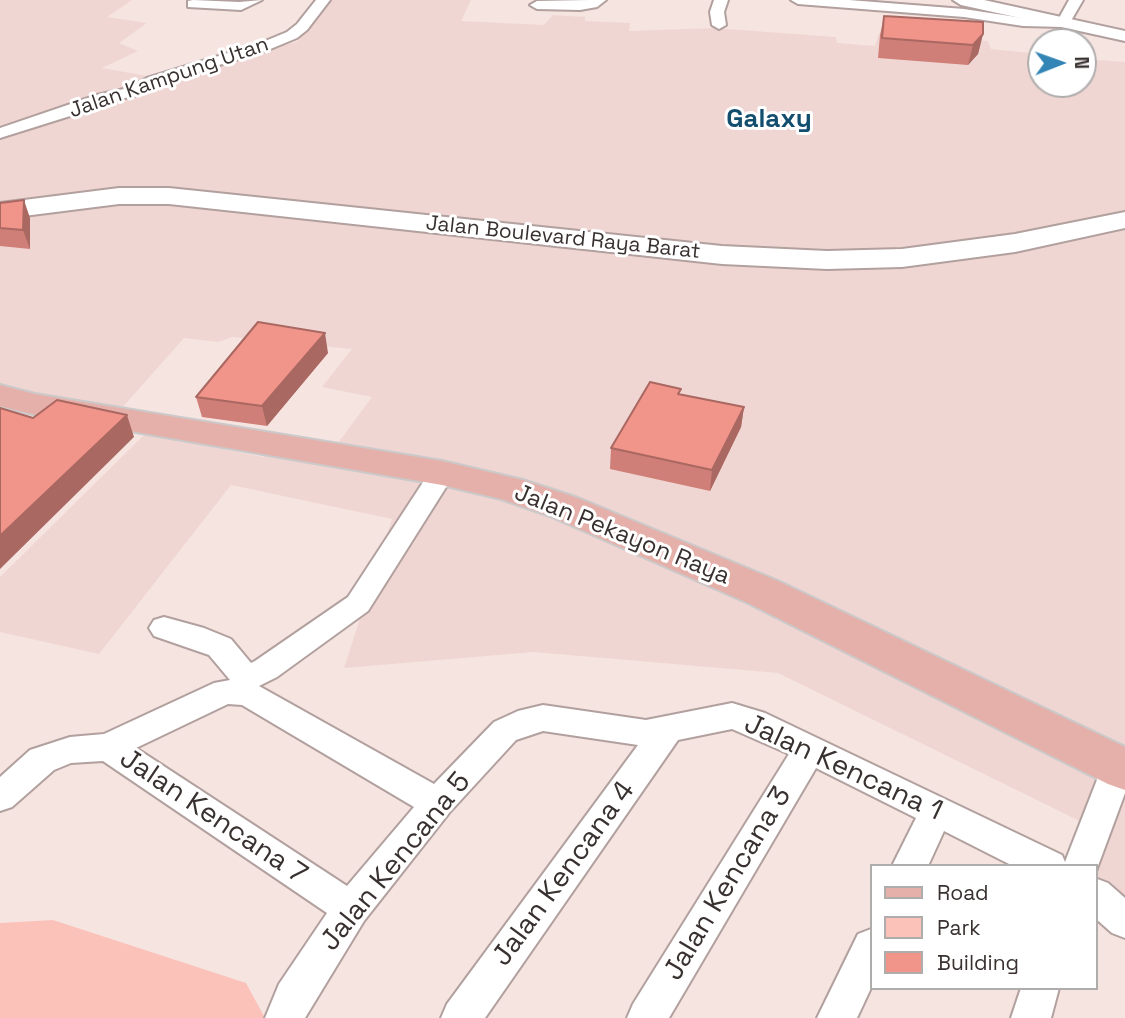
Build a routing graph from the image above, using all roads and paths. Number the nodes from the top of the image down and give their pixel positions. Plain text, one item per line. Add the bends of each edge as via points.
1 (255, 0) edge
2 (323, 0) edge
3 (598, 0) edge
4 (721, 0) edge
5 (798, 0) edge
6 (961, 0) edge
7 (1076, 0) edge
8 (858, 3) edge
9 (193, 4) dead end
10 (537, 5) dead end
11 (1062, 22) junction
12 (719, 25) dead end
13 (1125, 36) edge
14 (0, 133) edge
15 (0, 196) edge
16 (243, 196) junction
17 (1125, 202) edge
18 (0, 211) edge
19 (1125, 220) edge
20 (0, 395) edge
21 (442, 473) junction
22 (164, 628) dead end
23 (505, 731) joint
24 (666, 731) junction
25 (108, 747) junction
26 (808, 751) junction
27 (1122, 769) edge
28 (0, 797) edge
29 (437, 803) junction
30 (937, 811) junction
31 (911, 864) edge
32 (1045, 864) edge
33 (1082, 864) edge
34 (1097, 897) edge
35 (351, 909) junction
36 (1125, 921) edge
37 (870, 949) edge
38 (1039, 990) edge
39 (289, 1008) edge
40 (461, 1018) edge
41 (647, 1018) edge
42 (837, 1018) edge
43 (1031, 1018) edge

1 - 9 street via 241,6
2 - 14 street, Jalan Kampung Utan via 292,35
3 - 10 street via 580,6
4 - 12 street
5 - 8 street
6 - 11 street
7 - 11 street
8 - 11 street via 1023,22
11 - 13 street
15 - 16 main road, Jalan Boulevard Raya Barat via 124,184
16 - 17 main road, Jalan Boulevard Raya Barat via 721,236 823,239 990,225
16 - 18 main road, Jalan Boulevard Raya Barat via 119,196
16 - 19 main road, Jalan Boulevard Raya Barat via 722,255 827,260 915,257 1015,243
20 - 21 main road, Jalan Pekayon Raya
21 - 22 street via 358,604 267,669 245,676 220,647
21 - 27 main road, Jalan Pekayon Raya via 564,507 751,587
23 - 24 street, Jalan Kencana 1 via 542,718 646,733
23 - 29 street, Jalan Kencana 5
24 - 26 street, Jalan Kencana 1 via 732,716 754,722
24 - 40 street, Jalan Kencana 4
25 - 28 street, Jalan Kencana 7 via 70,750 42,760
25 - 29 street via 225,692 237,692 250,695
25 - 35 street, Jalan Kencana 7
26 - 30 street, Jalan Kencana 1
26 - 41 street, Jalan Kencana 3
27 - 33 street
29 - 35 street, Jalan Kencana 5
30 - 31 street
30 - 32 street, Jalan Kencana 1
34 - 36 street
35 - 39 street, Jalan Kencana 5
37 - 42 street
38 - 43 street

